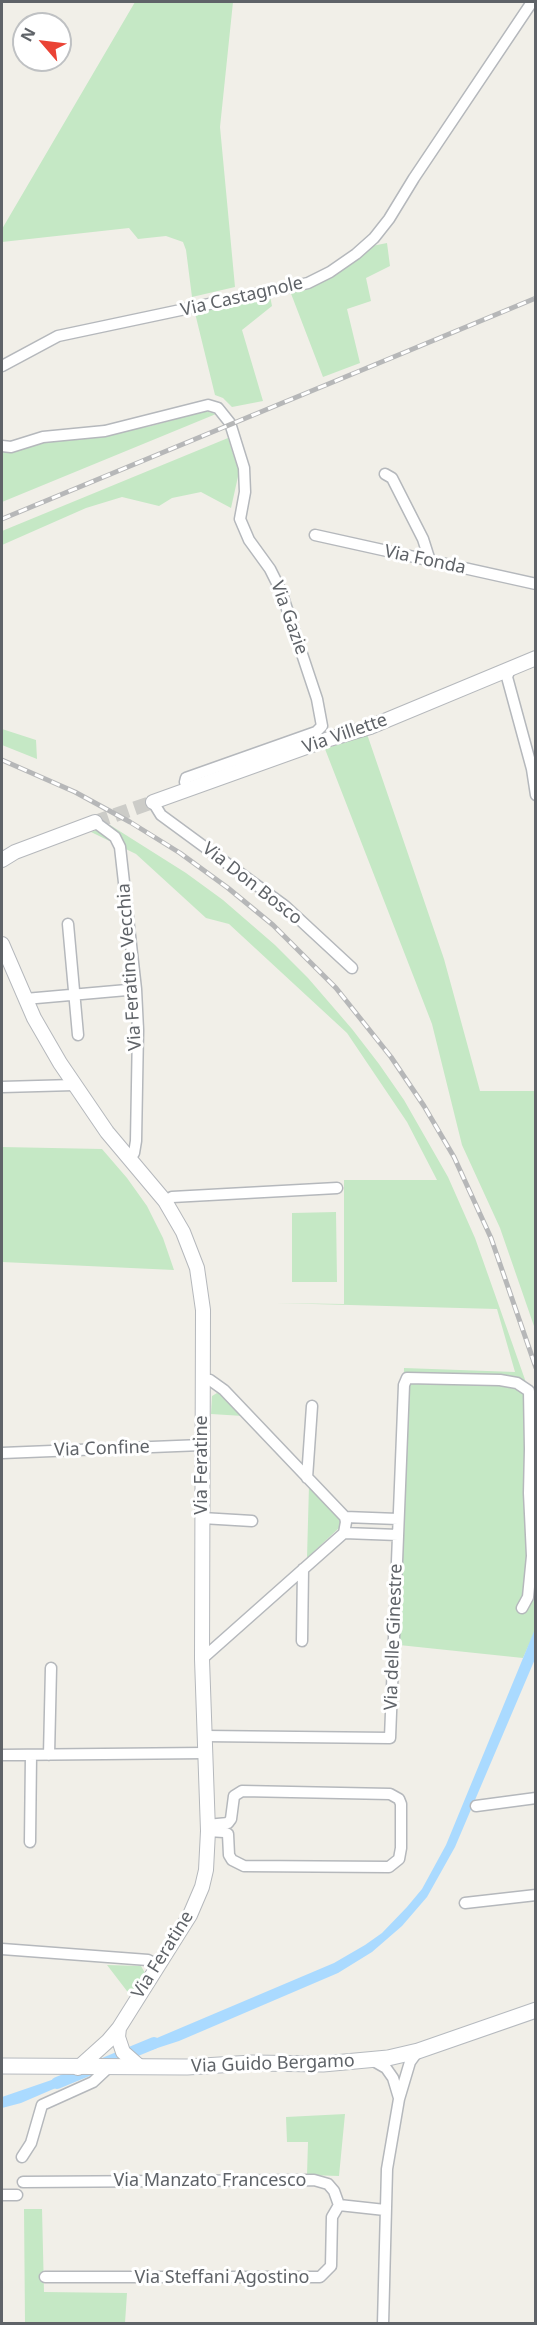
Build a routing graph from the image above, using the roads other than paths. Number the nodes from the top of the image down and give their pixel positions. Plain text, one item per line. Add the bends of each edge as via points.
1 (532, 2) edge
2 (2, 366) edge
3 (2, 446) edge
4 (385, 474) dead end
5 (315, 535) dead end
6 (430, 561) junction
7 (536, 584) edge
8 (536, 658) edge
9 (510, 669) junction
10 (188, 789) junction
11 (536, 795) edge
12 (153, 802) joint
13 (94, 822) joint
14 (8, 853) edge
15 (2, 860) edge
16 (68, 924) dead end
17 (2, 944) edge
18 (352, 968) dead end
19 (127, 990) dead end
20 (74, 995) junction
21 (25, 999) junction
22 (78, 1035) dead end
23 (74, 1085) junction
24 (2, 1087) edge
25 (130, 1159) junction
26 (337, 1188) dead end
27 (165, 1201) junction
28 (202, 1379) junction
29 (312, 1406) dead end
30 (202, 1445) junction
31 (2, 1453) edge
32 (307, 1478) junction
33 (345, 1517) junction
34 (202, 1518) junction
35 (398, 1519) junction
36 (252, 1521) dead end
37 (344, 1533) junction
38 (398, 1535) junction
39 (303, 1569) junction
40 (522, 1608) dead end
41 (302, 1641) dead end
42 (202, 1659) junction
43 (51, 1668) dead end
44 (204, 1736) junction
45 (205, 1754) junction
46 (2, 1755) edge
47 (31, 1755) junction
48 (49, 1755) junction
49 (536, 1798) edge
50 (476, 1806) dead end
51 (207, 1828) junction
52 (30, 1842) dead end
53 (536, 1895) edge
54 (465, 1903) dead end
55 (2, 1949) edge
56 (158, 1965) junction
57 (536, 2010) edge
58 (119, 2033) junction
59 (105, 2044) junction
60 (418, 2051) junction
61 (372, 2060) junction
62 (2, 2066) edge
63 (110, 2067) junction
64 (140, 2067) junction
65 (78, 2068) junction
66 (399, 2098) junction
67 (22, 2157) dead end
68 (23, 2182) dead end
69 (2, 2194) edge
70 (17, 2195) dead end
71 (339, 2205) junction
72 (385, 2210) junction
73 (45, 2277) dead end
74 (383, 2324) edge

1 - 2 street, Via Castagnole via 389,219 374,238 339,266 308,283 58,336
3 - 10 street, Via Gazie via 105,431 208,405 218,408 230,423 244,468 240,519 281,591 317,699 322,726 316,732 186,778
4 - 6 street via 392,478
5 - 6 street, Via Fonda
6 - 7 street, Via Fonda
8 - 9 street, Via Villette
9 - 10 street, Via Villette via 370,727
9 - 11 street via 507,677
10 - 12 street, Via Villette
12 - 18 street, Via Don Bosco via 161,815 285,906
13 - 14 street
13 - 25 street, Via Feratine Vecchia via 115,837 120,847 135,978 136,1131 135,1150
14 - 15 street
16 - 20 street
17 - 21 street, Via Feratine
19 - 20 street
20 - 21 street
20 - 22 street
21 - 23 street, Via Feratine
23 - 24 street
23 - 25 street, Via Feratine
25 - 27 street, Via Feratine
26 - 27 street via 172,1197
27 - 28 street, Via Feratine via 183,1232 200,1281
28 - 30 street, Via Feratine
28 - 32 street via 224,1389
29 - 32 street
30 - 31 street, Via Confine
30 - 34 street, Via Feratine
32 - 33 street
33 - 35 street
33 - 37 street
34 - 36 street
34 - 42 street, Via Feratine
35 - 38 street, Via delle Ginestre
35 - 40 street, Via delle Ginestre via 407,1378 500,1380 524,1387 529,1391 530,1410 532,1556 528,1597
37 - 38 street
37 - 39 street
38 - 44 street, Via delle Ginestre via 390,1738
39 - 41 street
39 - 42 street
42 - 44 street, Via Feratine
43 - 48 street
44 - 45 street, Via Feratine
45 - 48 street
45 - 51 street, Via Feratine
46 - 47 street
47 - 48 street
47 - 52 street
49 - 50 street
51 - 51 street via 228,1834 229,1855 244,1866 389,1867 399,1859 401,1803 390,1794 242,1791 234,1796 228,1823
51 - 56 street, Via Feratine via 202,1887 190,1915
53 - 54 street
55 - 56 street via 148,1960
56 - 58 street, Via Feratine
57 - 60 main road, Via Guido Bergamo
58 - 59 street, Via Feratine
58 - 63 street
58 - 64 street via 123,2052
59 - 63 street via 102,2059
59 - 65 street, Via Feratine
60 - 61 main road, Via Guido Bergamo
60 - 66 street via 410,2062
61 - 64 main road, Via Guido Bergamo
61 - 66 street via 386,2068
62 - 65 main road, Via Guido Bergamo
63 - 64 main road, Via Guido Bergamo
63 - 65 main road, Via Guido Bergamo
63 - 67 street via 93,2082 42,2105 31,2144
66 - 72 street via 387,2169
68 - 71 street, Via Manzato Francesco via 314,2180 328,2184
69 - 70 street
71 - 72 street
71 - 73 street, Via Steffani Agostino via 332,2217 331,2266 320,2277
72 - 74 street

